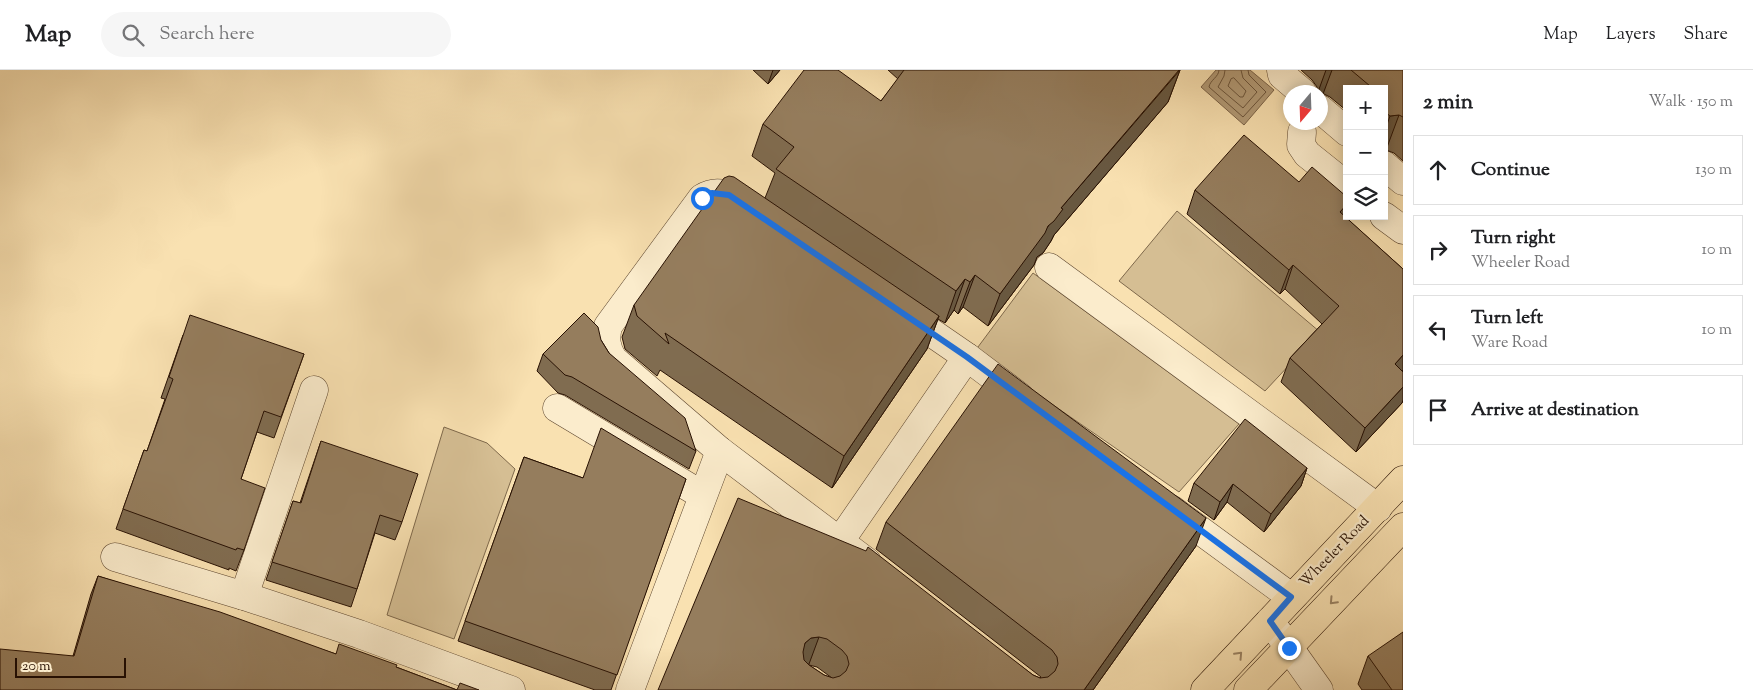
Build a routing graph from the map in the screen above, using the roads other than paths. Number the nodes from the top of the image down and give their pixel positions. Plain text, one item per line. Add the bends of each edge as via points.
1 (1280, 70) edge
2 (1294, 85) edge
3 (1328, 116) edge
4 (1345, 130) edge
5 (1302, 132) dead end
6 (1388, 168) edge
7 (1403, 181) edge
8 (1343, 183) edge
9 (1388, 219) edge
10 (770, 223) edge
11 (1403, 230) edge
12 (1049, 267) dead end
13 (885, 301) edge
14 (967, 357) junction
15 (314, 390) dead end
16 (557, 408) dead end
17 (1038, 410) edge
18 (720, 451) junction
19 (1403, 480) edge
20 (1148, 492) edge
21 (702, 496) junction
22 (1378, 508) junction
23 (1403, 528) edge
24 (840, 541) junction
25 (1334, 553) junction
26 (115, 557) dead end
27 (1356, 576) junction
28 (886, 577) edge
29 (244, 596) junction
30 (1291, 597) junction
31 (1270, 621) junction
32 (1289, 648) junction
33 (511, 690) edge
34 (630, 690) edge
35 (1205, 690) edge
36 (1248, 690) edge
37 (1319, 690) edge

1 - 2 street
3 - 4 street
5 - 8 street via 1301,145 1308,154
6 - 7 street
9 - 11 street
10 - 18 street via 729,195 712,193 702,198 608,326 606,337 613,359
12 - 22 street
13 - 14 street
14 - 17 street
14 - 24 street
15 - 29 street
16 - 21 street
18 - 21 street
18 - 24 street
19 - 22 main road, Wheeler Road
20 - 30 street
21 - 34 street
22 - 25 main road, Wheeler Road
23 - 27 main road
24 - 28 street
25 - 27 main road
25 - 30 main road, Wheeler Road
26 - 29 street
27 -> 32 main road
29 - 33 street
30 - 31 main road, Wheeler Road
31 - 32 street
35 -> 31 main road, Wheeler Road
32 - 36 main road
32 - 37 street

